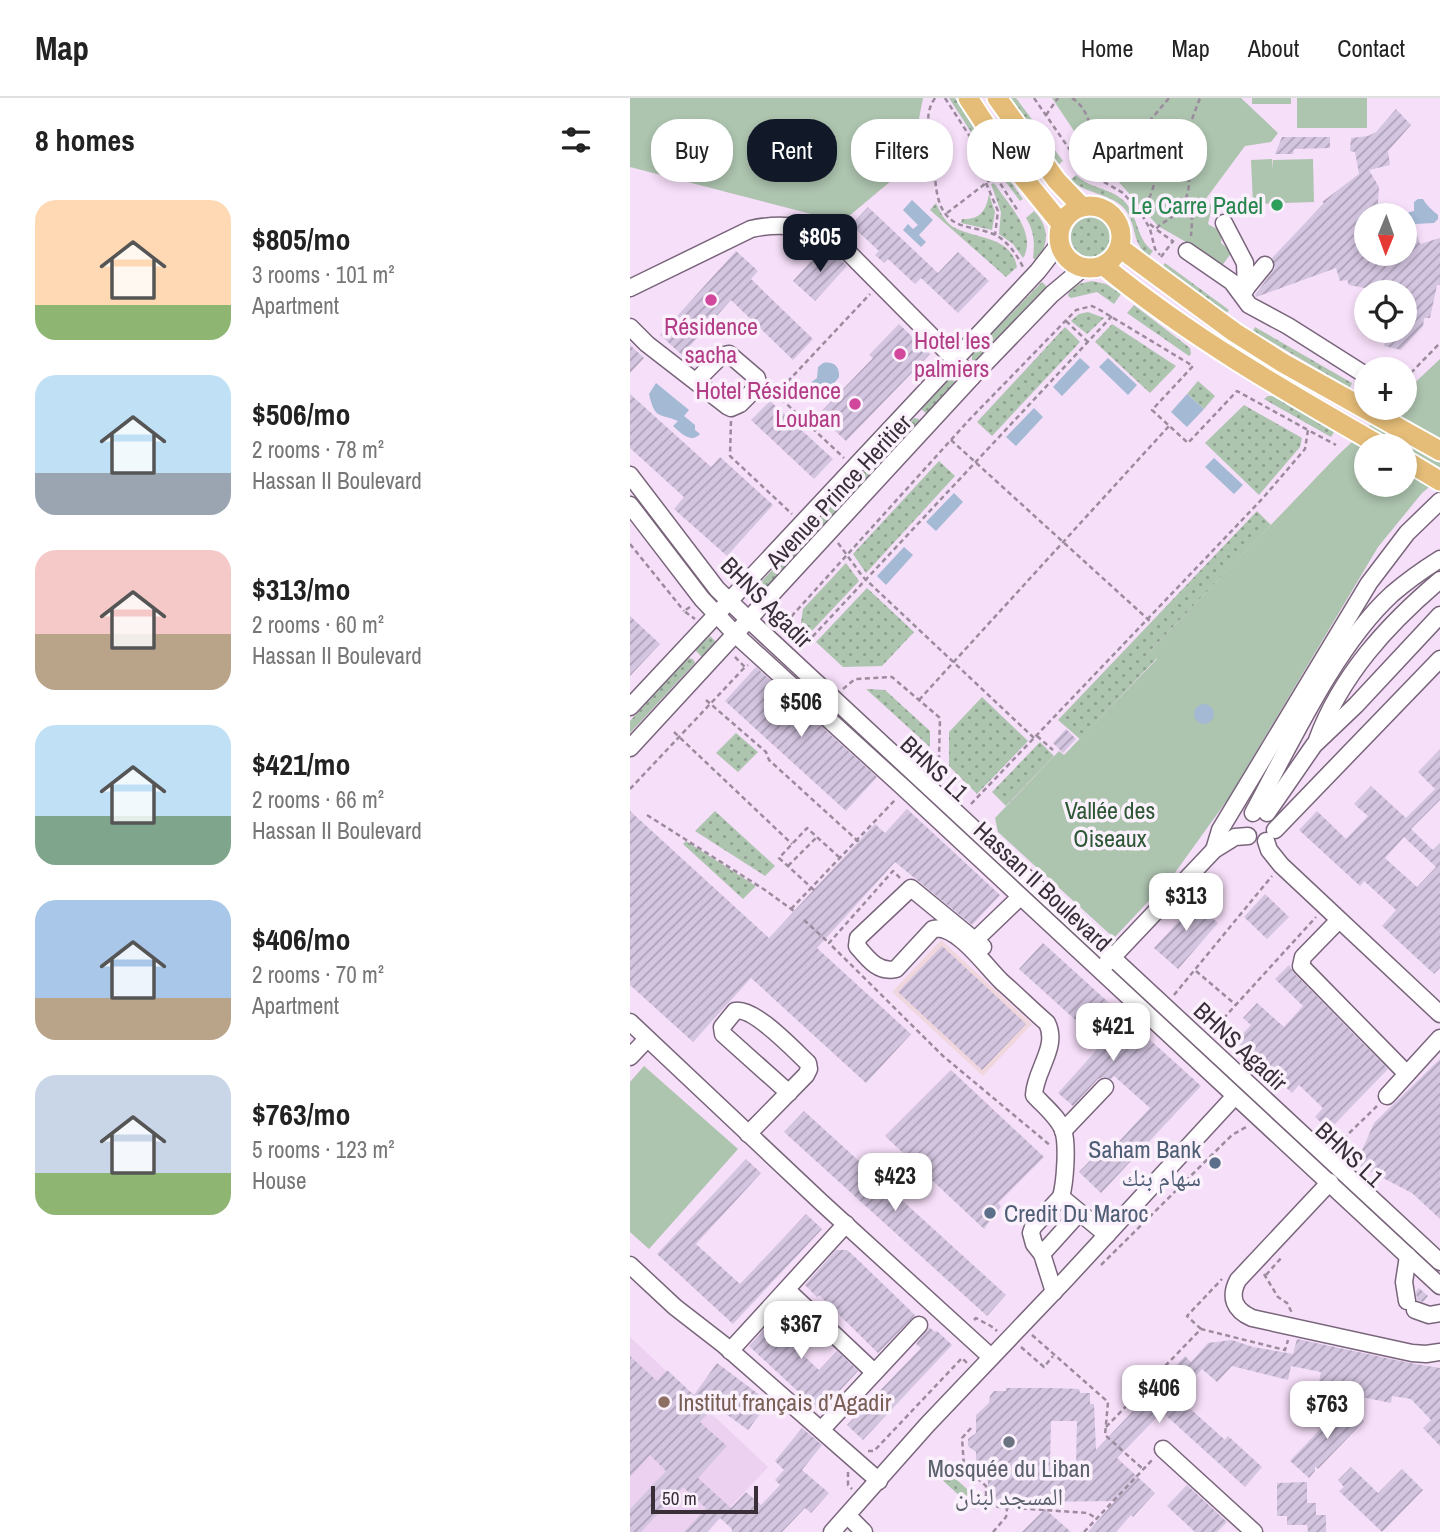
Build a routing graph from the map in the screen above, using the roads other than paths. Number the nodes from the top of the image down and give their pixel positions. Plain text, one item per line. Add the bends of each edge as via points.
1 (968, 98) edge
2 (1000, 100) edge
3 (1082, 207) junction
4 (1224, 223) dead end
5 (1060, 234) junction
6 (1120, 248) junction
7 (1187, 251) road end
8 (1265, 265) dead end
9 (1104, 266) junction
10 (1083, 268) junction
11 (630, 288) edge
12 (1245, 296) junction
13 (630, 327) edge
14 (1234, 332) junction
15 (954, 360) junction
16 (1354, 368) edge
17 (972, 377) junction
18 (696, 381) junction
19 (1354, 400) edge
20 (1389, 420) edge
21 (1360, 434) edge
22 (1440, 451) edge
23 (1417, 467) edge
24 (630, 475) edge
25 (1440, 481) edge
26 (630, 486) edge
27 (1440, 501) edge
28 (630, 505) edge
29 (1440, 559) edge
30 (1440, 580) edge
31 (723, 607) junction
32 (1440, 615) edge
33 (743, 627) junction
34 (1440, 659) edge
35 (630, 707) edge
36 (1314, 745) junction
37 (630, 748) edge
38 (1260, 813) junction
39 (1271, 835) junction
40 (1248, 836) junction
41 (1214, 850) junction
42 (1023, 900) junction
43 (1339, 920) junction
44 (976, 947) junction
45 (1106, 963) junction
46 (1440, 1014) edge
47 (630, 1023) edge
48 (1440, 1038) edge
49 (646, 1039) junction
50 (630, 1057) edge
51 (1408, 1074) junction
52 (1105, 1087) dead end
53 (789, 1093) junction
54 (1235, 1096) junction
55 (1387, 1096) road end
56 (1063, 1131) junction
57 (748, 1134) junction
58 (1330, 1182) junction
59 (1061, 1197) junction
60 (1079, 1213) junction
61 (846, 1224) junction
62 (1107, 1235) junction
63 (1042, 1254) junction
64 (1408, 1256) junction
65 (1440, 1262) edge
66 (630, 1265) edge
67 (1440, 1269) edge
68 (1440, 1286) edge
69 (787, 1290) junction
70 (1054, 1292) junction
71 (1440, 1313) edge
72 (919, 1325) dead end
73 (730, 1351) junction
74 (1440, 1352) edge
75 (991, 1357) junction
76 (874, 1372) junction
77 (821, 1430) junction
78 (1163, 1450) road end
79 (879, 1480) junction
80 (848, 1516) junction
81 (832, 1532) edge
82 (864, 1532) edge
83 (1254, 1532) edge

1 - 5 main road
2 - 3 main road via 1057,181
3 - 5 main road via 1066,216
3 - 6 main road via 1101,207 1117,220
4 - 12 street via 1245,263
5 - 10 main road via 1068,260
5 - 15 street, Avenue Prince Heritier via 1038,271
6 - 9 main road
6 - 14 main road
7 - 12 street
8 - 12 street
9 - 10 main road
9 - 21 main road via 1203,341
10 - 17 street, Avenue Prince Heritier
11 - 15 street via 751,229 770,225 810,229 844,248
12 - 14 street
12 - 16 street
13 - 18 street
14 - 19 main road
15 - 17 street
15 - 31 street, Avenue Prince Heritier
17 - 33 street, Avenue Prince Heritier
18 - 18 street via 731,408 757,386 757,378 729,355 721,356
20 - 22 main road
23 - 25 main road
24 - 31 street, BHNS Agadir via 718,589
26 - 31 street
27 - 41 street via 1407,533 1369,583 1220,830
28 - 31 street
29 - 38 street via 1391,595 1343,654 1304,718
30 - 36 street via 1364,656 1337,696
31 - 33 street, BHNS Agadir
31 - 35 street, Avenue Prince Heritier
32 - 36 street
33 - 37 street, Avenue Prince Heritier
33 - 42 street, Hassan II Boulevard
33 - 45 street, BHNS L1 via 859,729
34 - 39 street
36 - 38 street
38 - 39 street via 1275,824
38 - 40 street via 1245,824
39 - 40 street via 1253,841
39 - 43 street via 1269,850 1280,865
40 - 41 street via 1235,837
41 - 45 street
42 - 44 street
42 - 45 street, Hassan II Boulevard
43 - 46 street
43 - 51 street via 1303,957 1301,966
44 - 44 street via 940,928 933,929 896,969 880,969 857,946 858,938 911,888
44 - 56 street via 999,979 1051,1031 1052,1041 1034,1095
45 - 54 street, Hassan II Boulevard
45 - 65 street, BHNS Agadir
45 - 67 street, BHNS L1
47 - 49 street
48 - 51 street
49 - 50 street
49 - 57 street
51 - 55 street
52 - 56 street
53 - 53 street via 806,1075 808,1063 751,1014 735,1011 722,1027 723,1034
53 - 57 street
54 - 58 street, Hassan II Boulevard
54 - 62 street
56 - 59 street
57 - 61 street
58 - 64 street, Hassan II Boulevard
58 - 74 street via 1252,1264 1234,1289 1236,1307 1252,1318 1412,1353
59 - 60 street
59 - 63 street via 1032,1230
60 - 62 street
60 - 63 street
61 - 69 street
61 - 75 street
62 - 70 street
63 - 70 street
64 - 68 street, Hassan II Boulevard
64 - 71 street via 1404,1282 1411,1306 1429,1315
66 - 73 street
69 - 73 street
69 - 76 street
70 - 75 street
72 - 76 street
73 - 77 street
75 - 79 street
76 - 77 street
77 - 79 street
78 - 83 street
79 - 80 street
80 - 81 street
80 - 82 street

